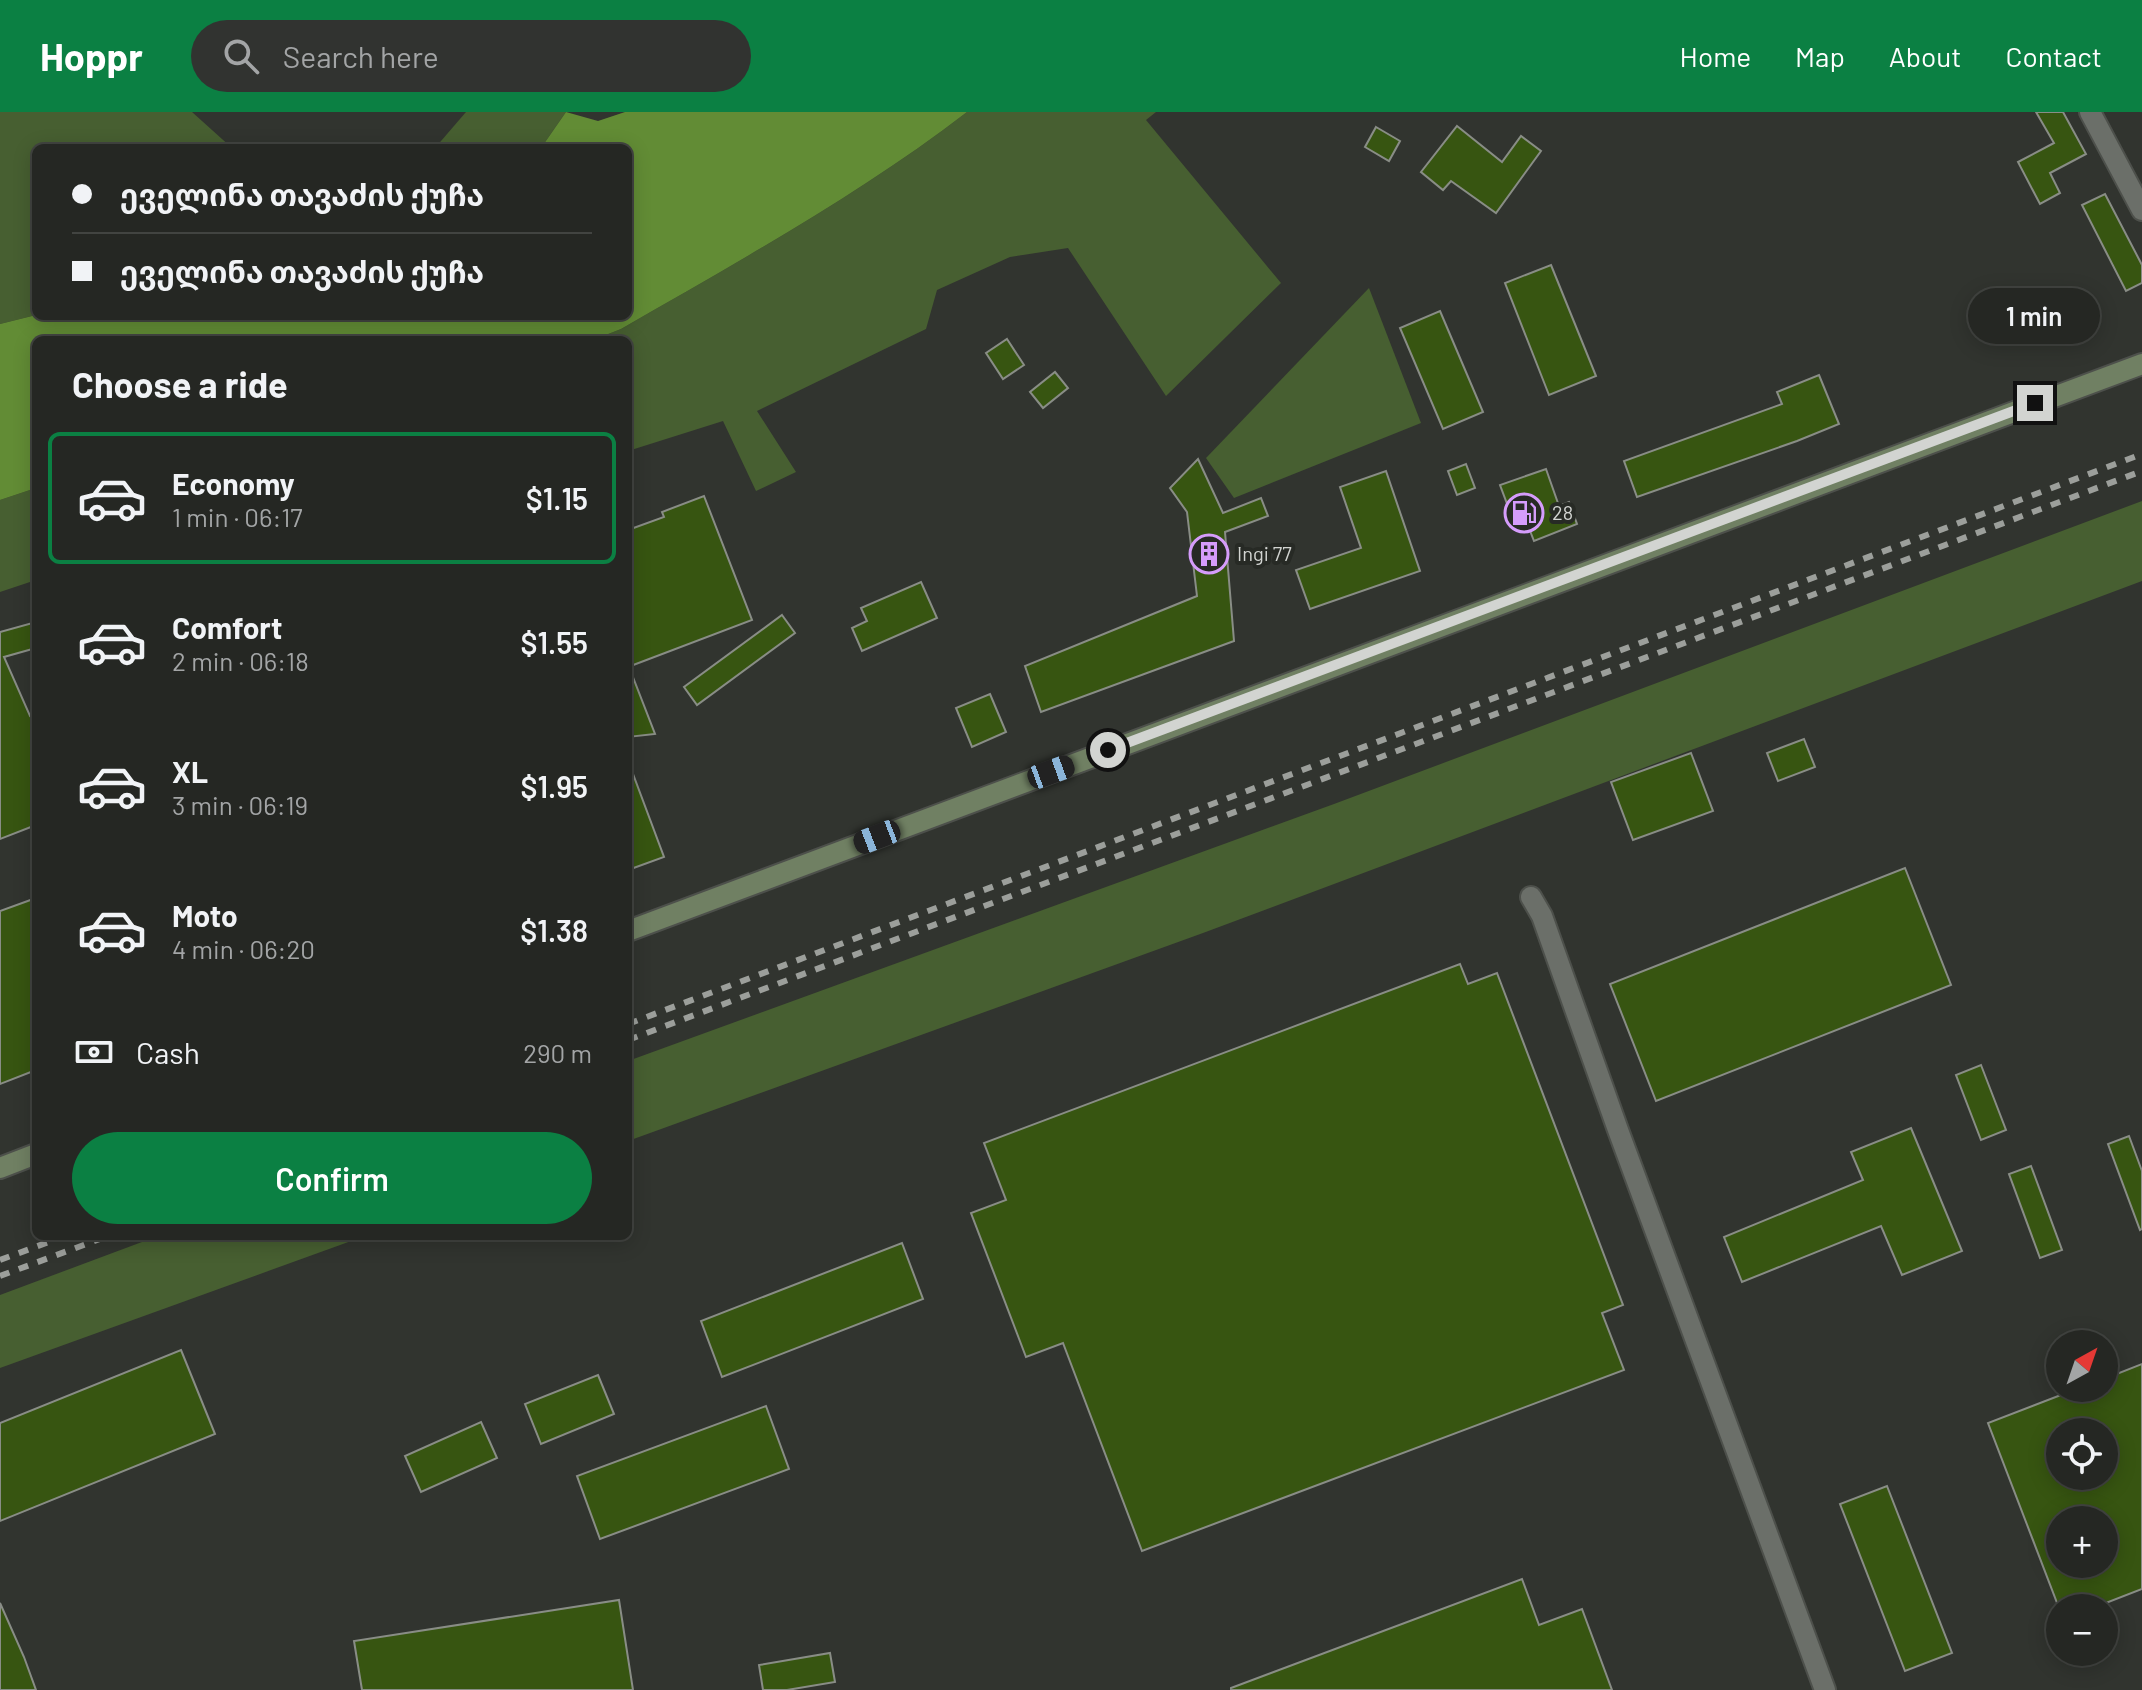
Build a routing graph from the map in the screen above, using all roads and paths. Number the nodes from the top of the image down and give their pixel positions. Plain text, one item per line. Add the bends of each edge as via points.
1 (2090, 112) edge
2 (2142, 210) edge
3 (2142, 364) edge
4 (1531, 897) dead end
5 (632, 930) edge
6 (32, 1156) edge
7 (0, 1168) edge
8 (1825, 1690) edge

1 - 2 street
3 - 5 main road
4 - 8 street
6 - 7 main road

